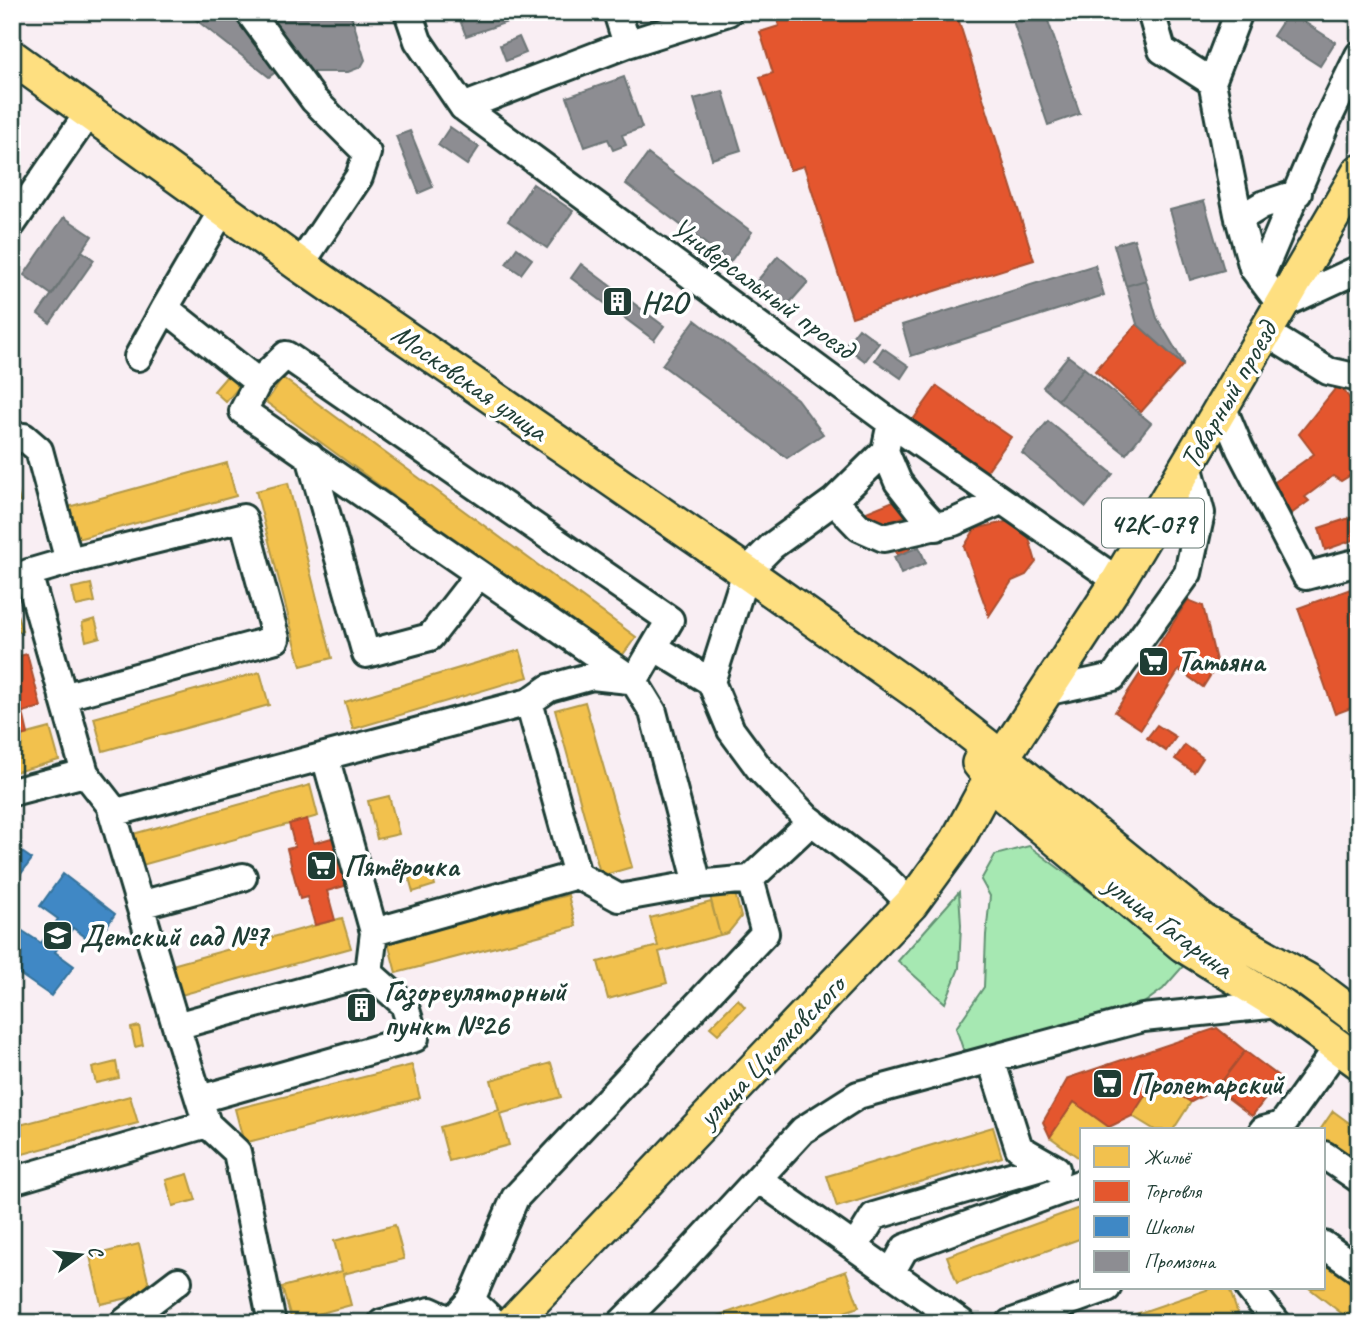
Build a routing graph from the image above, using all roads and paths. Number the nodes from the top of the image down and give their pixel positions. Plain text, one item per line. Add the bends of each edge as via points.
1 (249, 12) edge
2 (408, 12) edge
3 (617, 12) edge
4 (728, 12) edge
5 (1152, 12) edge
6 (1240, 12) edge
7 (627, 44) junction
8 (1359, 55) edge
9 (12, 57) edge
10 (1212, 82) junction
11 (463, 107) junction
12 (89, 112) junction
13 (1359, 172) edge
14 (1298, 193) junction
15 (223, 209) junction
16 (1239, 219) junction
17 (12, 225) edge
18 (300, 265) junction
19 (1359, 269) edge
20 (1260, 278) junction
21 (165, 309) junction
22 (1273, 319) junction
23 (138, 357) dead end
24 (1359, 378) edge
25 (258, 382) junction
26 (1222, 406) junction
27 (891, 423) junction
28 (12, 441) edge
29 (885, 451) junction
30 (310, 456) junction
31 (1188, 465) junction
32 (834, 501) junction
33 (1001, 501) junction
34 (936, 527) junction
35 (69, 561) junction
36 (1359, 564) edge
37 (20, 568) edge
38 (746, 572) junction
39 (479, 573) junction
40 (1118, 581) junction
41 (654, 647) junction
42 (634, 681) junction
43 (711, 682) junction
44 (1045, 692) junction
45 (63, 697) junction
46 (529, 702) junction
47 (325, 756) junction
48 (997, 767) junction
49 (85, 773) junction
50 (12, 792) edge
51 (113, 813) junction
52 (812, 821) junction
53 (577, 875) junction
54 (243, 877) dead end
55 (750, 878) junction
56 (698, 884) junction
57 (911, 904) junction
58 (140, 905) junction
59 (374, 932) junction
60 (369, 973) junction
61 (1279, 1004) junction
62 (1359, 1019) edge
63 (176, 1026) junction
64 (1347, 1054) edge
65 (992, 1060) junction
66 (204, 1112) junction
67 (1278, 1128) edge
68 (1326, 1156) edge
69 (1048, 1165) junction
70 (758, 1179) junction
71 (1359, 1180) edge
72 (12, 1181) edge
73 (1080, 1182) edge
74 (1080, 1184) edge
75 (1326, 1246) edge
76 (855, 1247) junction
77 (1359, 1270) edge
78 (891, 1273) junction
79 (178, 1281) dead end
80 (1101, 1290) edge
81 (1252, 1290) edge
82 (471, 1300) junction
83 (935, 1315) edge
84 (451, 1322) edge
85 (123, 1323) edge
86 (272, 1323) edge
87 (382, 1323) edge
88 (495, 1323) edge
89 (512, 1323) edge
90 (621, 1323) edge
91 (962, 1323) edge
92 (1010, 1323) edge
93 (1277, 1323) edge

1 - 18 street via 314,100 367,153 359,177
2 - 11 street, Универсальный проезд via 418,41
3 - 7 street
4 - 7 street
5 - 10 street via 1163,50
6 - 10 street
7 - 11 street
8 - 14 street
9 - 12 main road, Московская улица
10 - 16 street
11 - 27 street, Универсальный проезд
12 - 15 main road, Московская улица
12 - 17 street
13 - 22 main road, Товарный проезд / 42К-079
14 - 16 street via 1262,205
14 - 20 street
15 - 18 main road, Московская улица
15 - 21 street
16 - 20 street
18 - 38 main road, Московская улица
19 - 22 street
20 - 22 street
21 - 23 street
21 - 25 street
22 - 24 street via 1328,371
22 - 26 main road, Товарный проезд / 42К-079
25 - 30 street via 243,411
25 - 41 street via 286,355 670,620
26 - 31 main road, Товарный проезд / 42К-079
26 - 36 street via 1306,576
27 - 29 street
27 - 33 street, Универсальный проезд
28 - 35 street via 24,438 39,450
29 - 32 street
29 - 34 street via 898,482
30 - 39 street
30 - 39 street via 366,654 430,637
31 - 40 main road, Товарный проезд / 42К-079
31 - 44 street via 1201,513 1188,573 1113,677
32 - 34 street via 859,527 884,538
32 - 38 street via 772,546
33 - 34 street
33 - 40 street, Универсальный проезд
35 - 37 street
35 - 45 street via 243,518 275,639
37 - 45 street
38 - 43 street
38 - 48 main road, Московская улица via 932,703
39 - 42 street
40 - 44 main road, Товарный проезд / 42К-079
41 - 42 street
41 - 43 street
42 - 46 street via 592,676 549,688
42 - 56 street via 653,712
43 - 52 street via 731,730 759,768
44 - 48 main road, Товарный проезд / 42К-079
45 - 49 street
46 - 47 street
46 - 53 street
47 - 51 street
47 - 59 street
48 - 57 main road, улица Циолковского via 957,841
48 - 61 main road, улица Гагарина via 1006,797 1183,944
48 - 62 main road, улица Гагарина via 1203,921 1307,980
49 - 50 street
49 - 51 street
51 - 58 street
52 - 55 street
52 - 57 street
53 - 56 street via 619,898
53 - 59 street
54 - 58 street
55 - 56 street
55 - 82 street via 765,933 515,1198
57 - 89 main road, улица Циолковского
58 - 63 street
59 - 60 street
60 - 63 street
60 - 66 street via 404,1004 415,1038
61 - 64 main road, улица Гагарина
61 - 65 street via 1143,1018
63 - 66 street
64 - 67 street via 1332,1055
65 - 69 street via 1019,1148
65 - 70 street via 858,1095 803,1130
66 - 72 street
66 - 86 street via 237,1152
68 - 71 street
69 - 73 street
69 - 76 street via 874,1216
70 - 76 street
70 - 90 street
74 - 78 street via 905,1248
75 - 77 street
76 - 78 street
78 - 83 street
79 - 85 street
80 - 92 street
81 - 93 street
82 - 84 street
82 - 88 street
83 - 91 street
84 - 87 street via 430,1311

